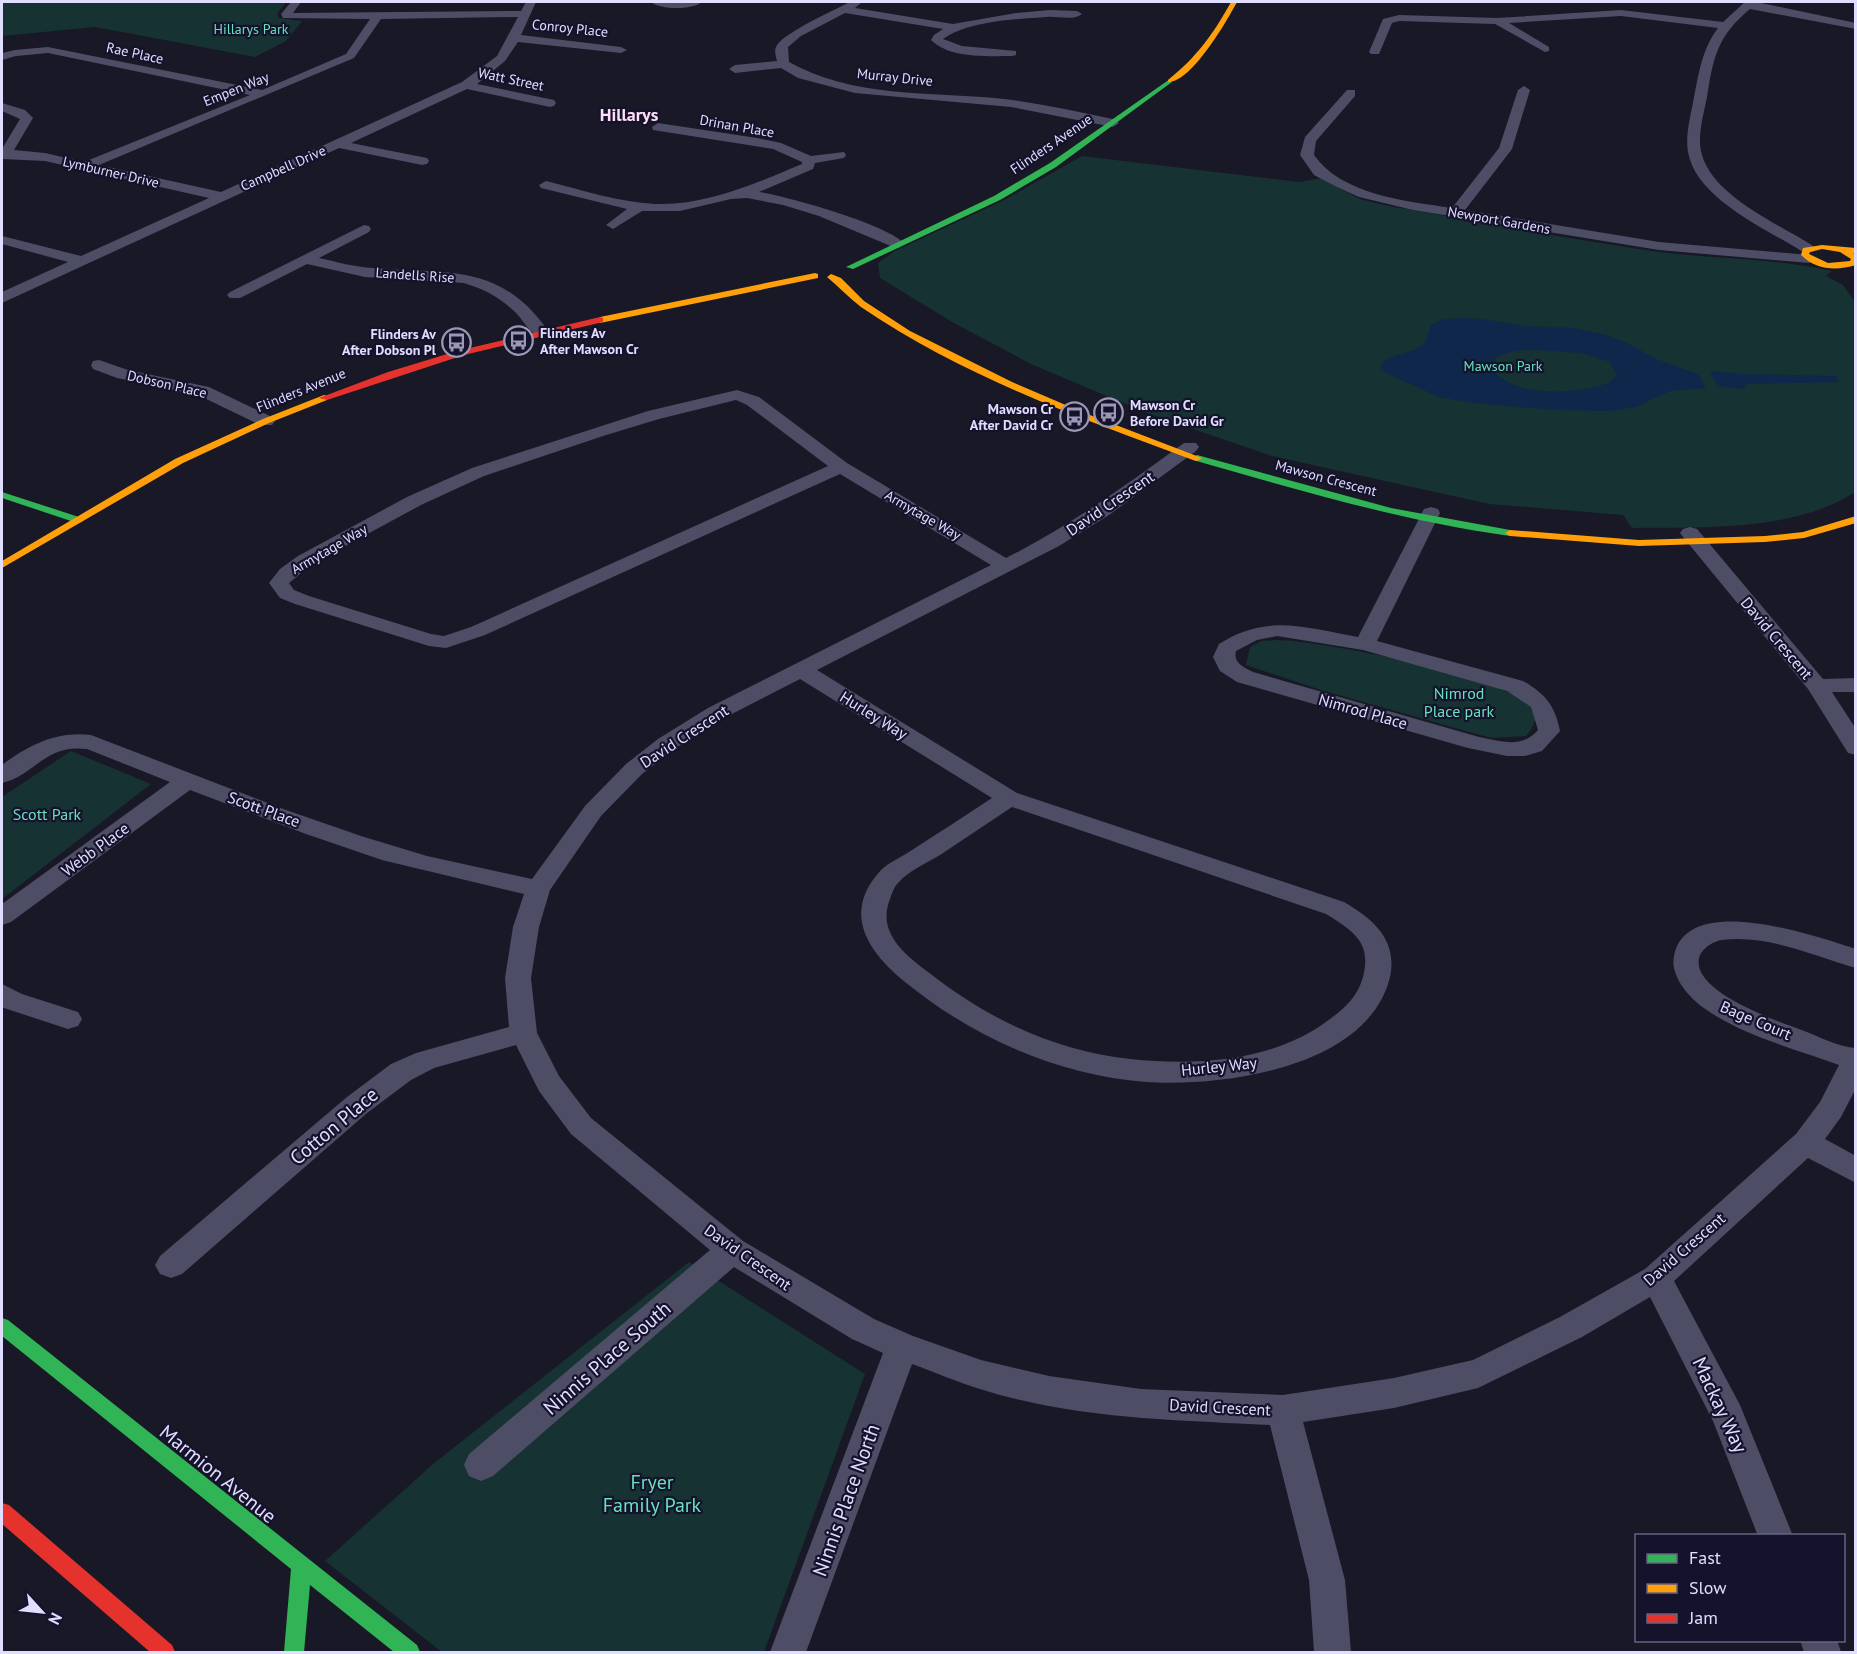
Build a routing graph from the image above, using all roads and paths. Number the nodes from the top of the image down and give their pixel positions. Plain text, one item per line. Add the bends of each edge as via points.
1 (296, 2) edge
2 (656, 2) edge
3 (698, 2) edge
4 (857, 2) edge
5 (1223, 2) edge
6 (1234, 2) edge
7 (1578, 2) edge
8 (1750, 3) edge
9 (528, 8) edge
10 (843, 9) junction
11 (1594, 13) junction
12 (1077, 14) dead end
13 (377, 16) junction
14 (1497, 21) junction
15 (1726, 26) junction
16 (1856, 26) edge
17 (953, 27) junction
18 (516, 38) junction
19 (1545, 49) dead end
20 (621, 50) dead end
21 (1012, 52) dead end
22 (1376, 52) dead end
23 (2, 57) edge
24 (783, 64) junction
25 (735, 69) dead end
26 (466, 85) junction
27 (1524, 90) dead end
28 (1351, 93) dead end
29 (263, 94) junction
30 (928, 96) junction
31 (550, 103) dead end
32 (2, 107) edge
33 (918, 109) dead end
34 (1107, 122) junction
35 (658, 127) dead end
36 (338, 144) junction
37 (3, 155) edge
38 (839, 155) dead end
39 (810, 160) junction
40 (422, 161) dead end
41 (87, 165) junction
42 (546, 185) dead end
43 (744, 193) junction
44 (220, 196) junction
45 (638, 207) junction
46 (1455, 213) junction
47 (613, 225) dead end
48 (364, 229) dead end
49 (1787, 234) junction
50 (2, 240) edge
51 (893, 241) junction
52 (1825, 247) junction
53 (1807, 254) junction
54 (306, 259) junction
55 (838, 259) joint
56 (82, 261) junction
57 (1854, 261) edge
58 (855, 275) junction
59 (831, 277) junction
60 (235, 296) dead end
61 (2, 298) edge
62 (539, 329) junction
63 (99, 365) dead end
64 (261, 418) junction
65 (1185, 450) junction
66 (841, 467) junction
67 (2, 495) edge
68 (1856, 505) edge
69 (2, 508) edge
70 (1429, 517) junction
71 (1856, 519) edge
72 (63, 522) junction
73 (48, 524) junction
74 (1693, 538) junction
75 (2, 551) edge
76 (2, 565) edge
77 (1004, 565) junction
78 (1365, 644) junction
79 (800, 669) junction
80 (1856, 685) edge
81 (1817, 686) junction
82 (1856, 748) edge
83 (2, 776) edge
84 (187, 781) junction
85 (1009, 798) junction
86 (538, 889) junction
87 (2, 916) edge
88 (1856, 959) edge
89 (2, 994) edge
90 (68, 1019) dead end
91 (523, 1033) junction
92 (1855, 1059) edge
93 (1806, 1142) junction
94 (1856, 1172) edge
95 (732, 1250) junction
96 (171, 1265) dead end
97 (1656, 1278) junction
98 (2, 1326) edge
99 (902, 1346) junction
100 (1283, 1410) junction
101 (481, 1465) dead end
102 (2, 1512) edge
103 (1775, 1534) edge
104 (302, 1566) junction
105 (165, 1653) edge
106 (294, 1653) edge
107 (410, 1653) edge
108 (788, 1653) edge
109 (1332, 1653) edge

1 - 13 street via 287,16
2 - 3 street
4 - 10 street
5 - 34 main road, Flinders Avenue via 1210,29 1187,58
6 - 34 main road, Flinders Avenue via 1219,32 1197,59 1160,90
7 - 11 street
8 - 15 street
8 - 16 street
9 - 13 street
9 - 18 street, Campbell Drive
10 - 17 street
10 - 24 street via 788,40 782,46
11 - 14 street
11 - 15 street via 1646,15
12 - 17 street via 1025,15
13 - 29 street, Empen Way via 350,56
14 - 19 street
14 - 22 street via 1391,19
15 - 49 street via 1713,41 1707,57 1695,153 1700,168 1731,201
17 - 21 street via 937,40 974,50
18 - 20 street, Conroy Place
18 - 26 street, Campbell Drive via 496,64
23 - 29 street, Rae Place via 48,50
24 - 25 street
24 - 30 street, Murray Drive via 828,84
26 - 31 street, Watt Street
26 - 36 street, Campbell Drive
27 - 46 street via 1505,148
28 - 46 street, Newport Gardens via 1310,140 1307,155 1311,164 1364,194
29 - 41 street, Empen Way
30 - 33 street
30 - 34 street, Murray Drive via 1005,103
32 - 37 street via 27,118
34 - 51 main road, Flinders Avenue via 1031,179 997,198
35 - 39 street, Drinan Place via 749,141
36 - 40 street
36 - 44 street, Campbell Drive
37 - 41 street, Lymburner Drive via 31,155
38 - 39 street
39 - 43 street via 808,166
41 - 44 street, Lymburner Drive
42 - 45 street
43 - 45 street via 685,207
43 - 51 street via 816,210
44 - 56 street, Campbell Drive
45 - 47 street
46 - 53 street, Newport Gardens via 1659,246 1783,257
48 - 54 street
49 - 52 street
49 - 53 street
50 - 56 street
51 - 55 main road, Flinders Avenue
51 - 58 main road, Flinders Avenue
52 - 53 main road
52 - 57 main road
53 - 57 main road via 1822,264 1839,266
54 - 60 street
54 - 62 street, Landells Rise via 372,273 437,274 485,282 505,293
55 - 58 main road, Mawson Crescent via 846,262
56 - 61 street, Campbell Drive
58 - 59 main road, Flinders Avenue
58 - 65 main road, Mawson Crescent via 882,307 947,345
59 - 62 main road, Flinders Avenue via 810,269
59 - 65 main road, Mawson Crescent via 876,314 934,348 1079,414
62 - 64 main road, Flinders Avenue via 376,378
63 - 64 street, Dobson Place via 203,391
64 - 72 main road, Flinders Avenue via 165,458
64 - 72 main road, Flinders Avenue via 78,520
65 - 70 main road, Mawson Crescent
65 - 77 street, David Crescent via 1102,511 1052,542
66 - 66 street, Armytage Way via 446,642 418,638 302,600 287,594 279,583 305,560 414,501 478,472 597,432 721,398 737,395 753,401
66 - 77 street, Armytage Way
67 - 72 main road
68 - 74 main road, Mawson Crescent via 1785,528
69 - 73 main road
70 - 74 main road, Mawson Crescent via 1563,531
70 - 78 street
71 - 74 main road, Mawson Crescent via 1804,535
72 - 73 main road
72 - 76 main road, Flinders Avenue
73 - 75 main road
74 - 81 street, David Crescent
77 - 79 street, David Crescent
78 - 78 street, Nimrod Place via 1260,631 1226,648 1224,657 1228,666 1245,676 1476,743 1531,749 1549,731 1545,709 1515,686
79 - 85 street, Hurley Way
79 - 86 street, David Crescent via 716,713 666,744 634,770 593,811
80 - 81 street
81 - 82 street, David Crescent
83 - 84 street, Scott Place via 45,746 78,739
84 - 86 street, Scott Place via 393,855
84 - 87 street, Webb Place
85 - 85 street, Hurley Way via 890,876 878,893 873,912 873,928 881,945 932,990 975,1019 1068,1058 1122,1068 1205,1070 1256,1064 1320,1040 1346,1023 1372,993 1380,956 1372,936 1335,908
86 - 91 street, David Crescent via 526,927 518,978
88 - 92 street, Bage Court via 1769,934 1735,929 1711,932 1693,942 1686,957 1688,973 1697,988 1716,1003
89 - 90 street
91 - 95 street, David Crescent via 549,1083 581,1126
91 - 96 street, Cotton Place via 426,1060 401,1072
92 - 93 street, David Crescent via 1831,1109
93 - 94 street
93 - 97 street, David Crescent
95 - 99 street, David Crescent via 863,1329
95 - 101 street, Ninnis Place South
97 - 100 street, David Crescent via 1478,1373 1394,1393
97 - 103 street, Mackay Way via 1728,1416
98 - 104 main road, Marmion Avenue
99 - 100 street, David Crescent via 981,1374 1049,1391 1141,1404
99 - 108 street, Ninnis Place North
100 - 109 street via 1327,1580
102 - 105 main road
104 - 106 main road
104 - 107 main road, Marmion Avenue

